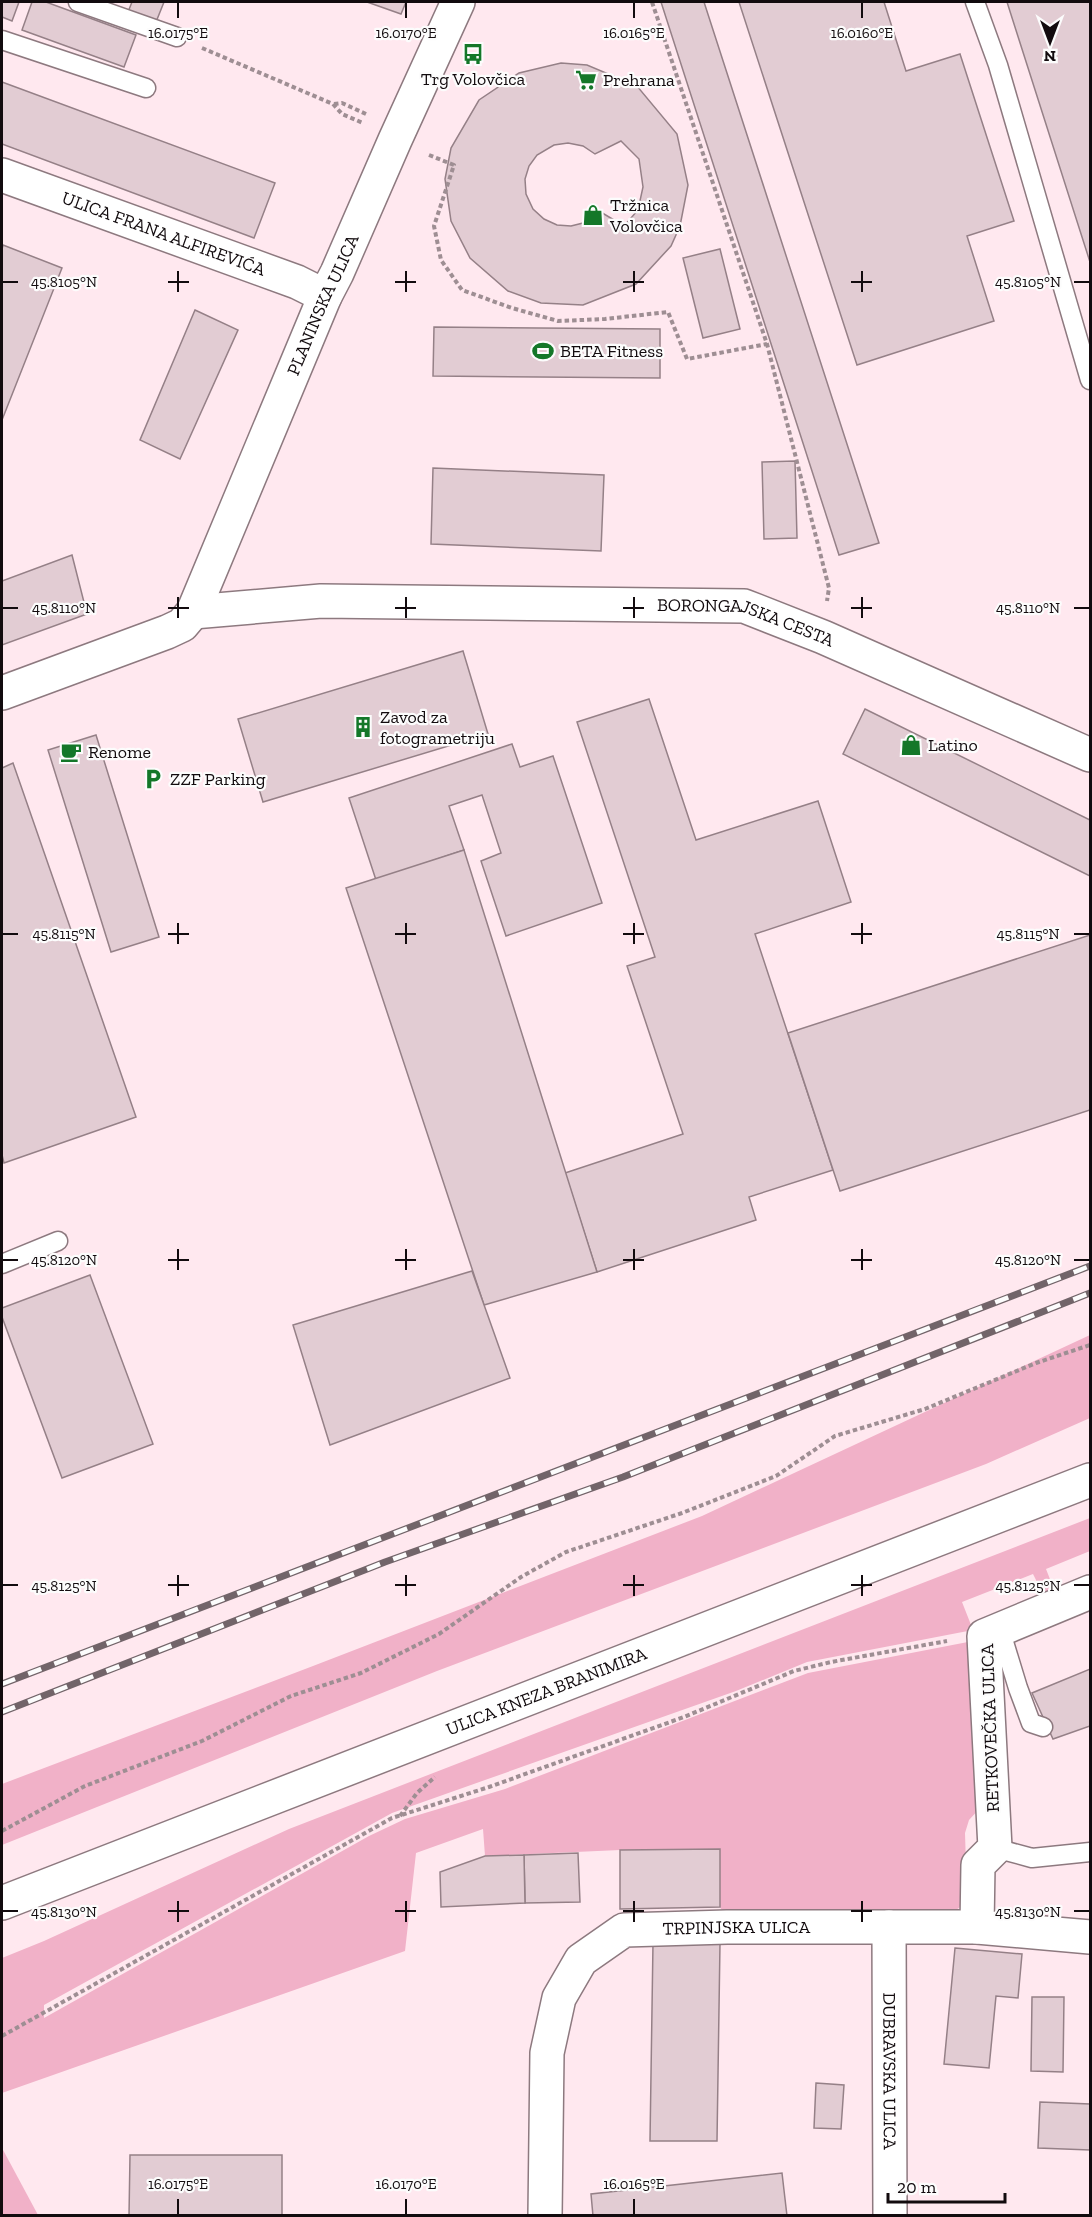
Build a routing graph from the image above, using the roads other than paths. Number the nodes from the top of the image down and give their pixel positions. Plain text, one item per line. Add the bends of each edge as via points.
1 (78, 2) edge
2 (458, 2) edge
3 (975, 2) edge
4 (177, 37) road end
5 (2, 40) edge
6 (146, 88) dead end
7 (2, 175) edge
8 (325, 296) junction
9 (1090, 380) edge
10 (193, 612) junction
11 (2, 693) edge
12 (1089, 750) edge
13 (58, 1241) dead end
14 (2, 1264) edge
15 (1090, 1480) edge
16 (1090, 1592) edge
17 (992, 1633) junction
18 (1043, 1727) dead end
19 (995, 1848) junction
20 (1090, 1852) edge
21 (2, 1903) edge
22 (889, 1927) junction
23 (977, 1927) junction
24 (1090, 1937) edge
25 (545, 2216) edge
26 (890, 2216) edge

1 - 4 lane
2 - 8 street, PLANINSKA ULICA
3 - 9 lane via 998,65
5 - 6 lane
7 - 8 street, ULICA FRANA ALFIREVIĆA via 297,282
8 - 10 street, PLANINSKA ULICA
10 - 11 street via 182,625 167,633
10 - 12 street, BORONGAJSKA CESTA via 321,601 744,606
13 - 14 lane
15 - 21 street, ULICA KNEZA BRANIMIRA
16 - 17 street, RETKOVEČKA ULICA
17 - 18 lane via 1031,1723
17 - 19 street, RETKOVEČKA ULICA
19 - 20 lane via 1032,1858
19 - 23 street via 978,1865
22 - 23 street, TRPINJSKA ULICA
22 - 25 street, TRPINJSKA ULICA via 624,1930 581,1960 559,1998 547,2053
22 - 26 street, DUBRAVSKA ULICA
23 - 24 street, TRPINJSKA ULICA

